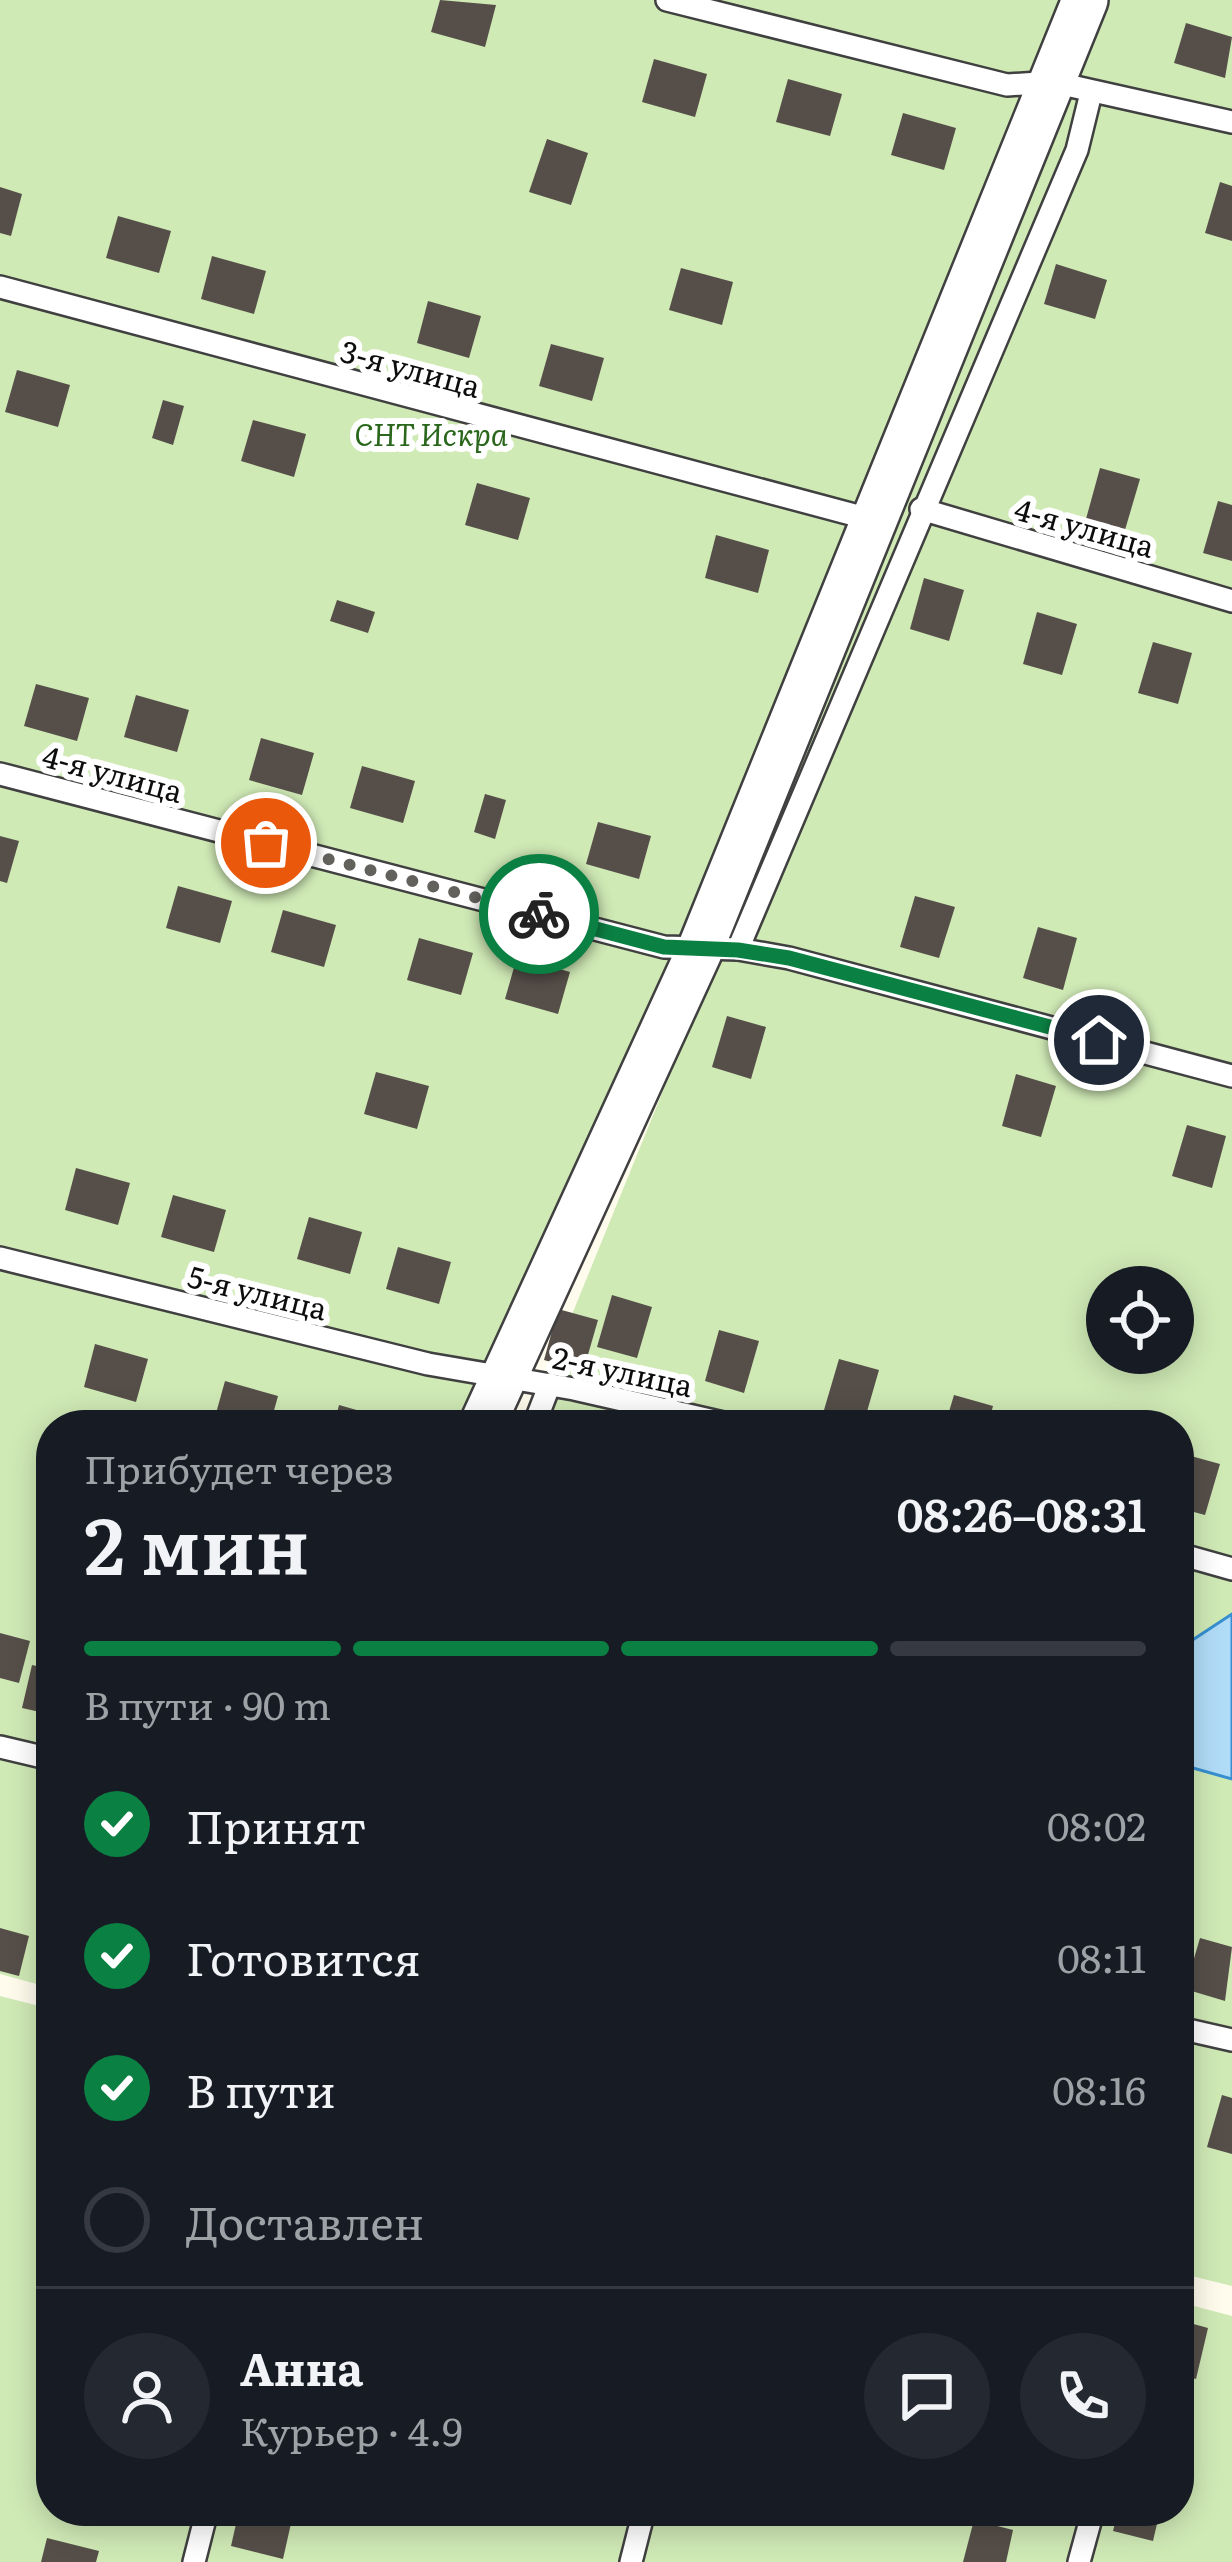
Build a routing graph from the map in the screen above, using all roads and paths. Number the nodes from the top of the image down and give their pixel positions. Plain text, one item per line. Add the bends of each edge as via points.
1 (667, 0) edge
2 (1085, 0) edge
3 (1072, 88) junction
4 (1232, 122) edge
5 (0, 286) edge
6 (921, 509) junction
7 (877, 521) junction
8 (1232, 601) edge
9 (0, 774) edge
10 (719, 951) junction
11 (1232, 1076) edge
12 (0, 1258) edge
13 (502, 1376) junction
14 (550, 1384) junction
15 (488, 1410) edge
16 (540, 1410) edge
17 (665, 1410) edge
18 (1194, 1558) edge
19 (1232, 1569) edge
20 (0, 1747) edge
21 (36, 1756) edge
22 (1194, 2031) edge
23 (1232, 2040) edge
24 (203, 2526) edge
25 (640, 2526) edge
26 (1089, 2526) edge
27 (194, 2562) edge
28 (631, 2562) edge
29 (1079, 2562) edge

1 - 3 lane via 1007,85
2 - 3 street
3 - 4 lane
3 - 6 lane via 1077,150
3 - 7 street
5 - 7 lane, 3-я улица
6 - 8 lane, 4-я улица
6 - 10 lane
7 - 10 street
9 - 10 lane, 4-я улица
10 - 11 lane
10 - 13 street
12 - 13 lane, 5-я улица
13 - 14 lane, 2-я улица
13 - 15 street
14 - 16 lane
14 - 17 lane, 2-я улица
18 - 19 lane
20 - 21 lane
22 - 23 lane
24 - 27 lane
25 - 28 lane
26 - 29 lane

